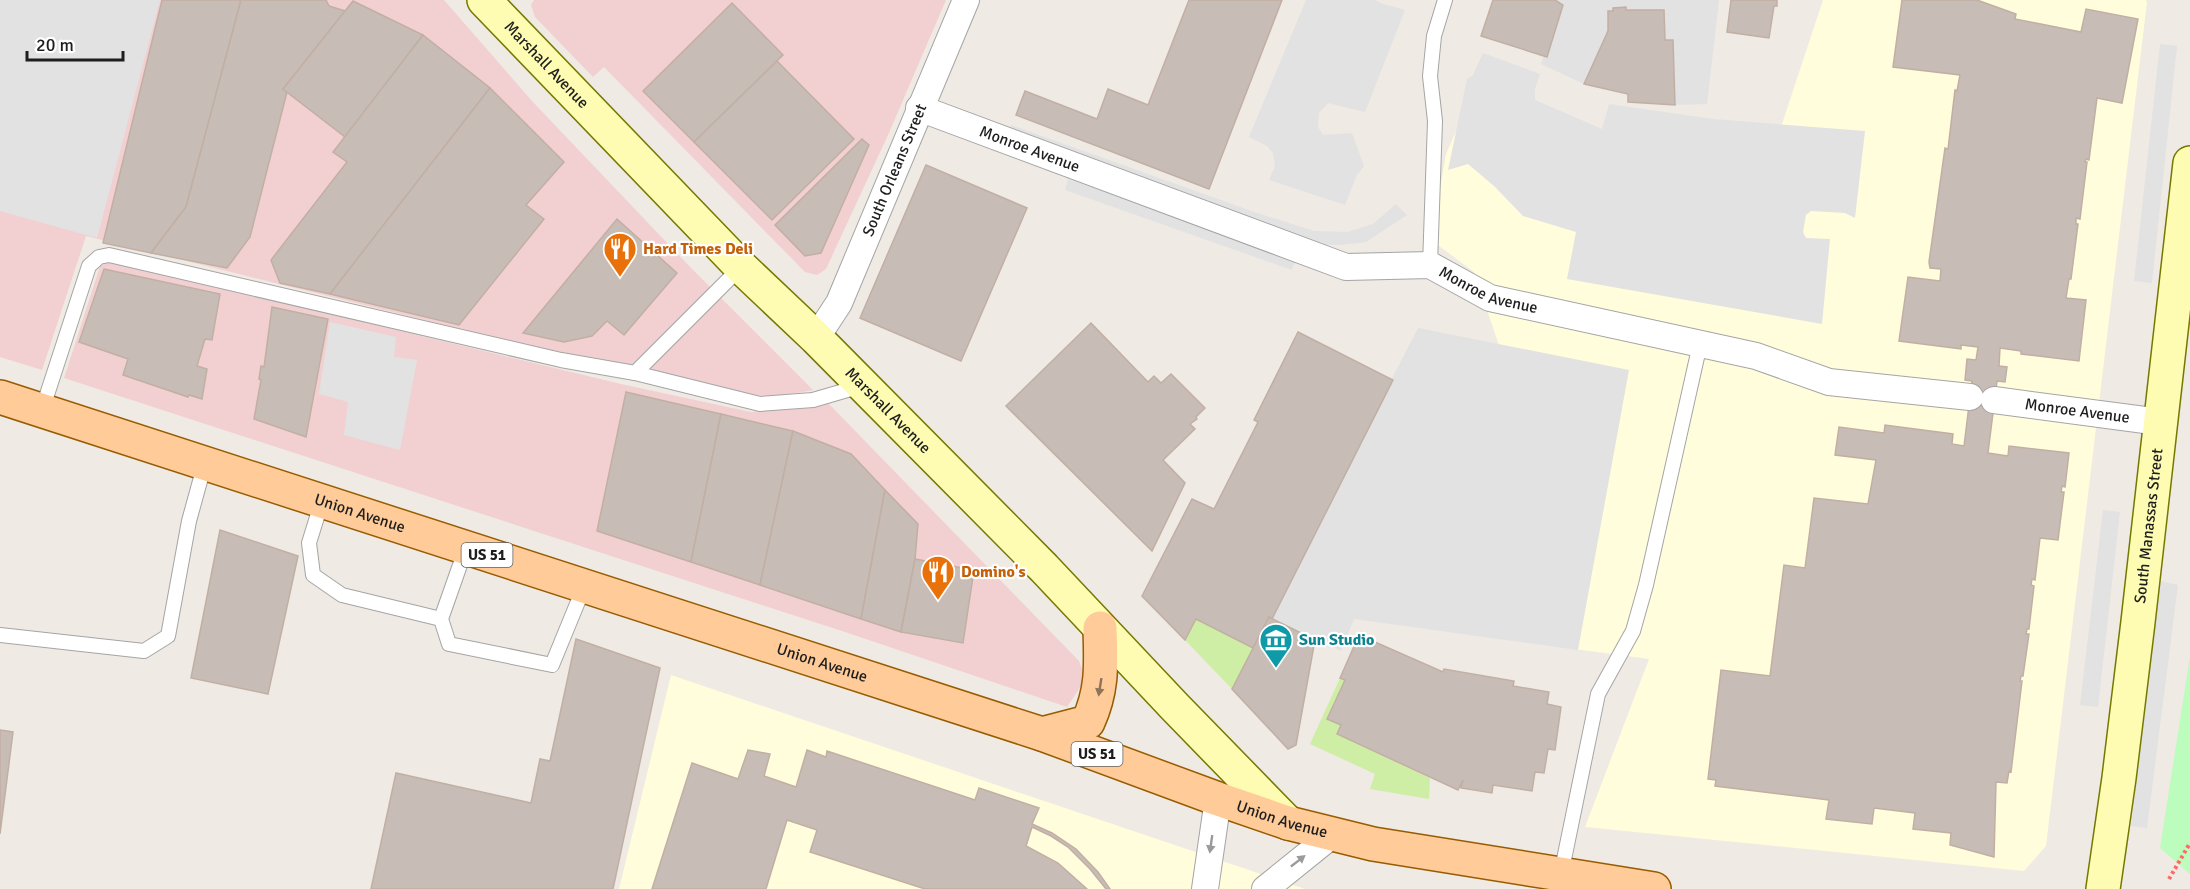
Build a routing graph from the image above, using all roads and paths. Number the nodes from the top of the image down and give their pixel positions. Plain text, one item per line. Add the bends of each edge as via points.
1 (484, 0) edge
2 (966, 0) edge
3 (1445, 0) edge
4 (920, 108) junction
5 (2190, 163) edge
6 (1430, 266) junction
7 (741, 267) junction
8 (816, 338) junction
9 (1700, 344) junction
10 (635, 373) junction
11 (862, 386) junction
12 (0, 397) edge
13 (42, 410) junction
14 (2160, 422) junction
15 (205, 463) junction
16 (322, 501) junction
17 (466, 548) junction
18 (584, 586) junction
19 (441, 619) junction
20 (1100, 628) junction
21 (0, 635) edge
22 (1042, 734) junction
23 (1218, 799) junction
24 (1288, 822) junction
25 (1332, 835) junction
26 (2190, 843) edge
27 (1561, 874) junction
28 (2169, 879) dead end
29 (1205, 889) edge
30 (1265, 889) edge
31 (1654, 889) edge
32 (2103, 889) edge

1 - 7 street, Marshall Avenue
2 - 4 street, South Orleans Street
3 - 6 lane via 1434,36 1430,76 1435,121
4 - 6 street, Monroe Avenue via 1346,267
4 - 8 street, South Orleans Street via 839,303
5 - 14 street, South Manassas Street
6 - 9 street, Monroe Avenue via 1490,298
7 - 8 street, Marshall Avenue
7 - 10 lane
8 - 11 street, Marshall Avenue
9 - 14 street, Monroe Avenue via 1756,356 1829,382
9 - 27 lane via 1633,631 1598,694
10 - 11 lane via 760,404 813,400
10 - 13 lane via 561,360 109,255 99,257 89,266
11 - 20 street, Marshall Avenue
12 - 13 main road, Union Avenue / US 51
13 - 15 main road, Union Avenue / US 51
14 - 32 street, South Manassas Street
15 - 16 main road, Union Avenue / US 51
15 - 21 lane via 189,521 168,636 144,651
16 - 17 main road, Union Avenue / US 51
16 - 19 lane via 309,543 313,575 342,595
17 - 18 main road, Union Avenue / US 51
17 - 19 lane
18 - 19 lane via 552,665 449,644
18 - 22 main road, Union Avenue / US 51
20 -> 22 main road via 1101,675 1097,702 1088,722
20 - 24 street, Marshall Avenue
22 - 23 main road, Union Avenue / US 51
23 - 24 main road, Union Avenue / US 51
23 -> 29 street
24 - 25 main road, Union Avenue / US 51
25 - 27 main road, Union Avenue / US 51
30 -> 25 street
26 - 28 path
27 - 31 main road, Union Avenue / US 51

